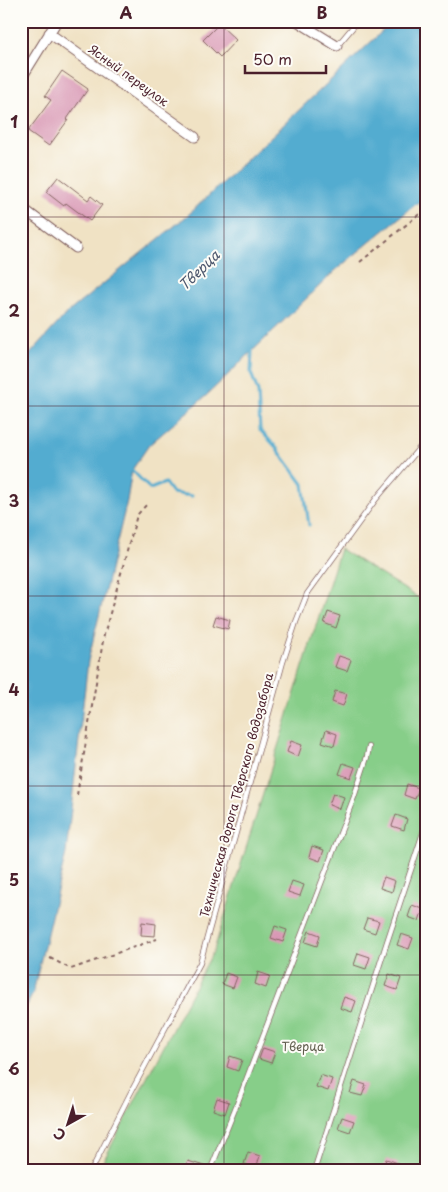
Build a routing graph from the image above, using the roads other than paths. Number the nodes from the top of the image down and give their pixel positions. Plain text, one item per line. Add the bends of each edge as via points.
1 (56, 21) edge
2 (297, 21) edge
3 (358, 21) edge
4 (49, 33) junction
5 (337, 46) joint
6 (21, 79) edge
7 (195, 137) dead end
8 (21, 207) edge
9 (76, 248) dead end
10 (427, 441) edge
11 (369, 747) dead end
12 (427, 822) edge
13 (91, 1171) edge
14 (210, 1171) edge
15 (314, 1171) edge

1 - 4 street
2 - 5 street
3 - 5 lane
4 - 6 street
4 - 7 street, Ясный переулок
8 - 9 street
10 - 13 lane, Техническая дорога Тверского водозабора via 376,499 307,594 283,662 200,963
11 - 14 lane via 354,797
12 - 15 lane

